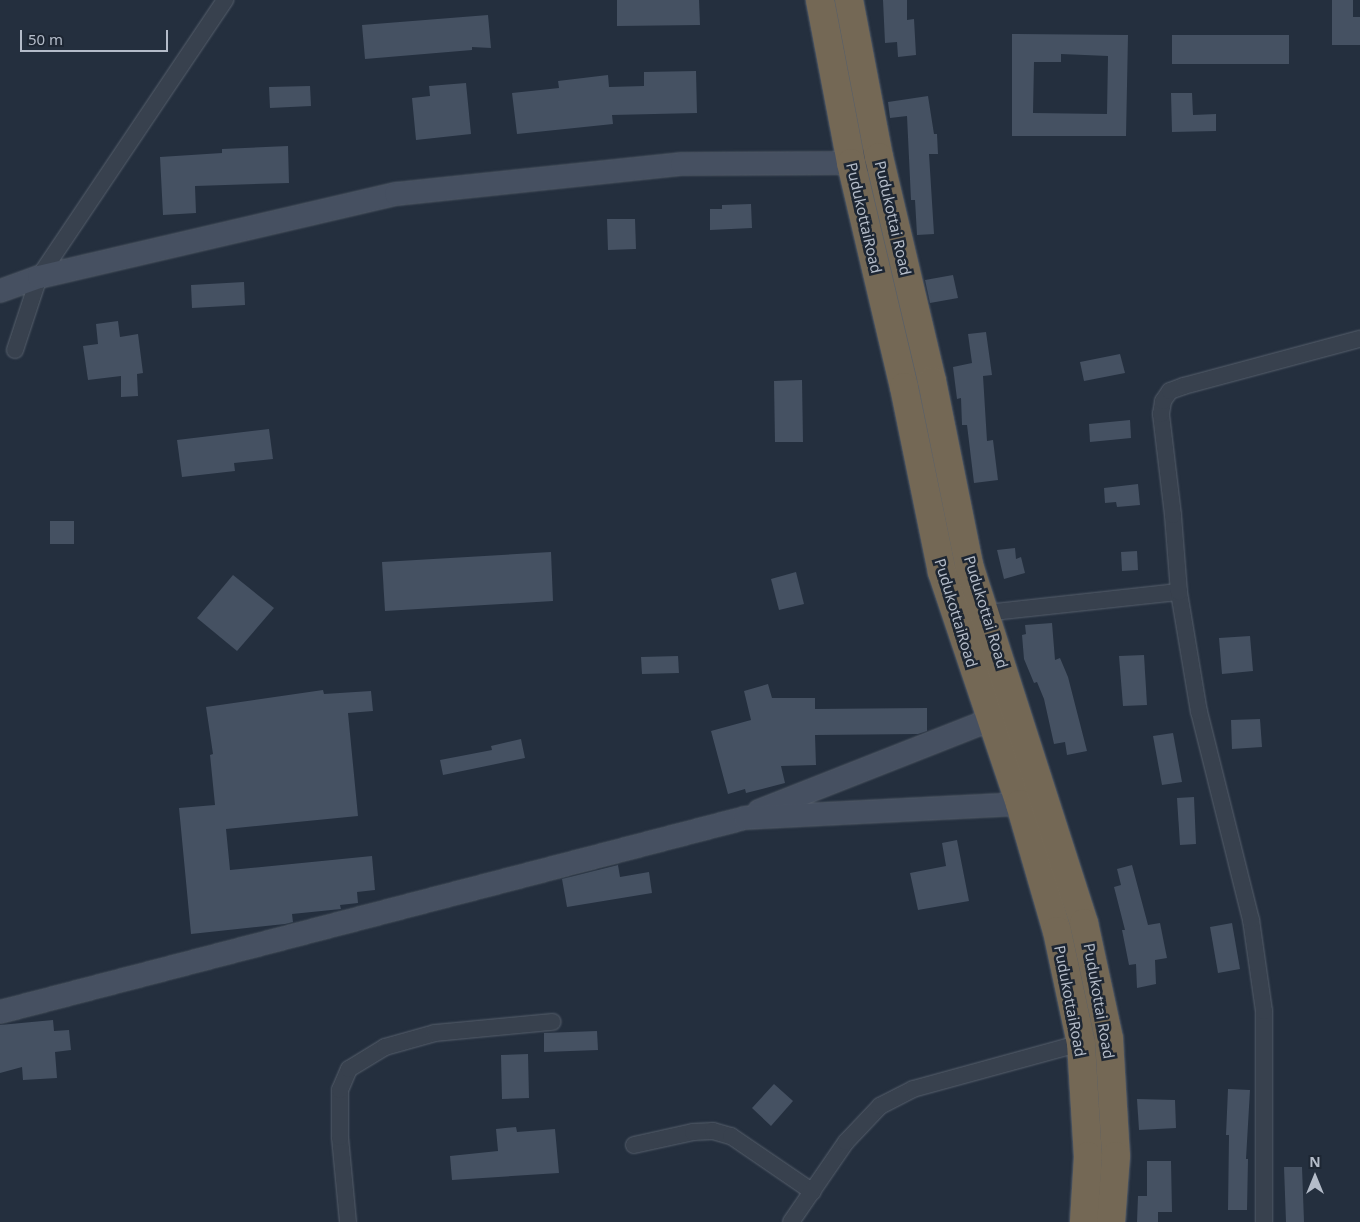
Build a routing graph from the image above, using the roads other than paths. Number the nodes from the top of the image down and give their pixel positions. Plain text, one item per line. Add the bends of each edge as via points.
1 (225, 0) edge
2 (820, 0) edge
3 (849, 0) edge
4 (879, 157) junction
5 (851, 163) junction
6 (39, 277) junction
7 (0, 291) edge
8 (1360, 339) edge
9 (15, 350) dead end
10 (1179, 592) junction
11 (985, 613) junction
12 (990, 720) junction
13 (1020, 804) junction
14 (745, 818) junction
15 (0, 1012) edge
16 (552, 1022) dead end
17 (1081, 1043) junction
18 (634, 1145) dead end
19 (813, 1192) junction
20 (348, 1222) edge
21 (791, 1222) edge
22 (1084, 1222) edge
23 (1111, 1222) edge
24 (1264, 1222) edge

1 - 6 street
2 - 5 highway, PudukottaiRoad
3 - 4 highway, Pudukottai Road
4 - 5 street
4 - 11 highway, Pudukottai Road via 932,381 970,565
5 - 6 street via 682,164 396,194
5 - 12 highway, PudukottaiRoad via 904,387 942,572
6 - 7 street
6 - 9 street
8 - 10 street via 1170,391 1163,401 1161,414
10 - 11 street
10 - 24 street via 1198,712 1251,920 1264,1011
11 - 23 highway, Pudukottai Road via 1084,924 1109,1039 1116,1156
12 - 13 highway, PudukottaiRoad
12 - 14 street
13 - 14 street
13 - 17 highway, PudukottaiRoad via 1057,931
14 - 15 street
16 - 20 street via 435,1033 386,1047 349,1069 340,1090 340,1137
17 - 19 street via 912,1089 880,1106 846,1142
17 - 22 highway, PudukottaiRoad via 1088,1156
18 - 19 street via 693,1132 713,1131 731,1136
19 - 21 street

